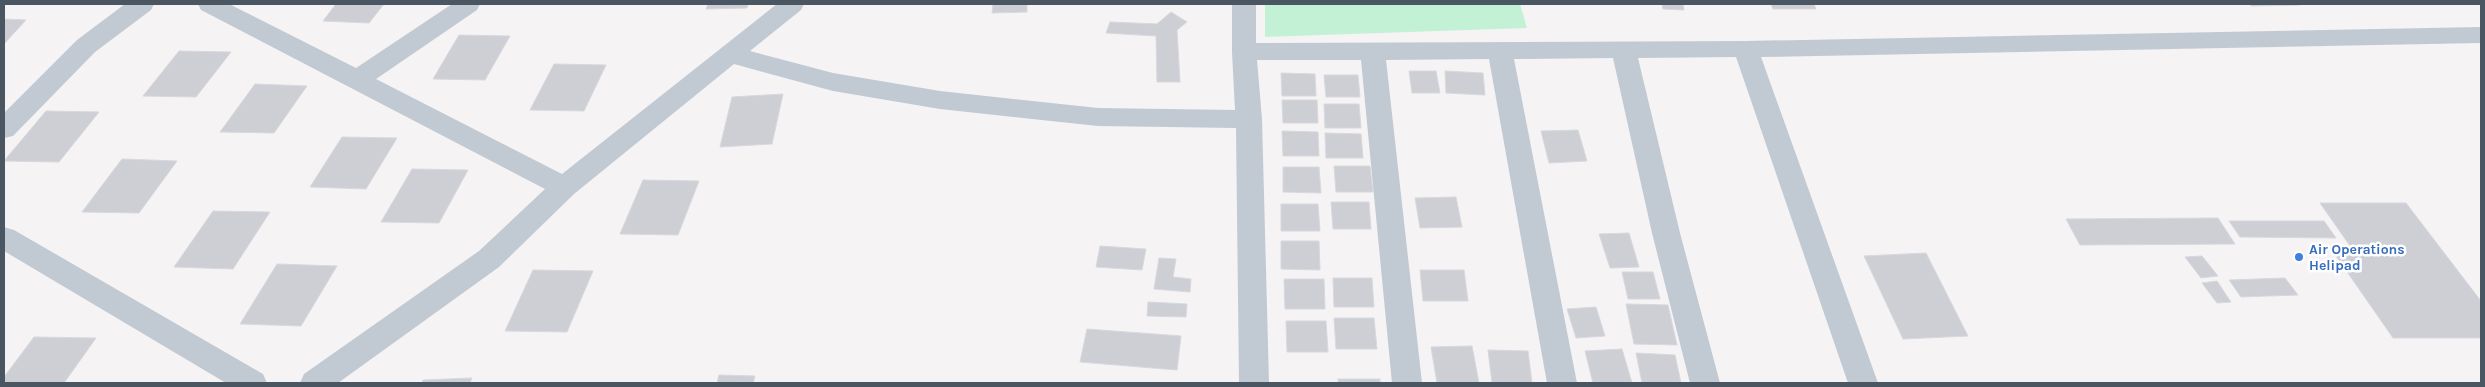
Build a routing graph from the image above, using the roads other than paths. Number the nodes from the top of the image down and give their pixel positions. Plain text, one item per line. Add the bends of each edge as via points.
1 (210, 4) edge
2 (468, 4) edge
3 (792, 4) edge
4 (1244, 4) edge
5 (136, 5) edge
6 (2481, 35) edge
7 (1746, 49) junction
8 (1500, 50) junction
9 (1624, 50) junction
10 (1373, 51) junction
11 (1244, 52) junction
12 (730, 54) junction
13 (358, 79) junction
14 (1249, 119) junction
15 (4, 129) edge
16 (564, 187) junction
17 (4, 238) edge
18 (252, 383) edge
19 (315, 383) edge
20 (1254, 383) edge
21 (1407, 383) edge
22 (1562, 383) edge
23 (1705, 383) edge
24 (1863, 383) edge

1 - 13 street
2 - 13 street
3 - 12 street
4 - 11 street
5 - 15 street via 86,46
6 - 7 street
7 - 9 street
7 - 24 street
8 - 9 street
8 - 10 street
8 - 22 street
9 - 23 street
10 - 11 street
10 - 21 street
11 - 14 street
12 - 14 street via 833,82 940,100 1098,117
12 - 16 street
13 - 16 street
14 - 20 street
16 - 19 street via 490,259
17 - 18 street

